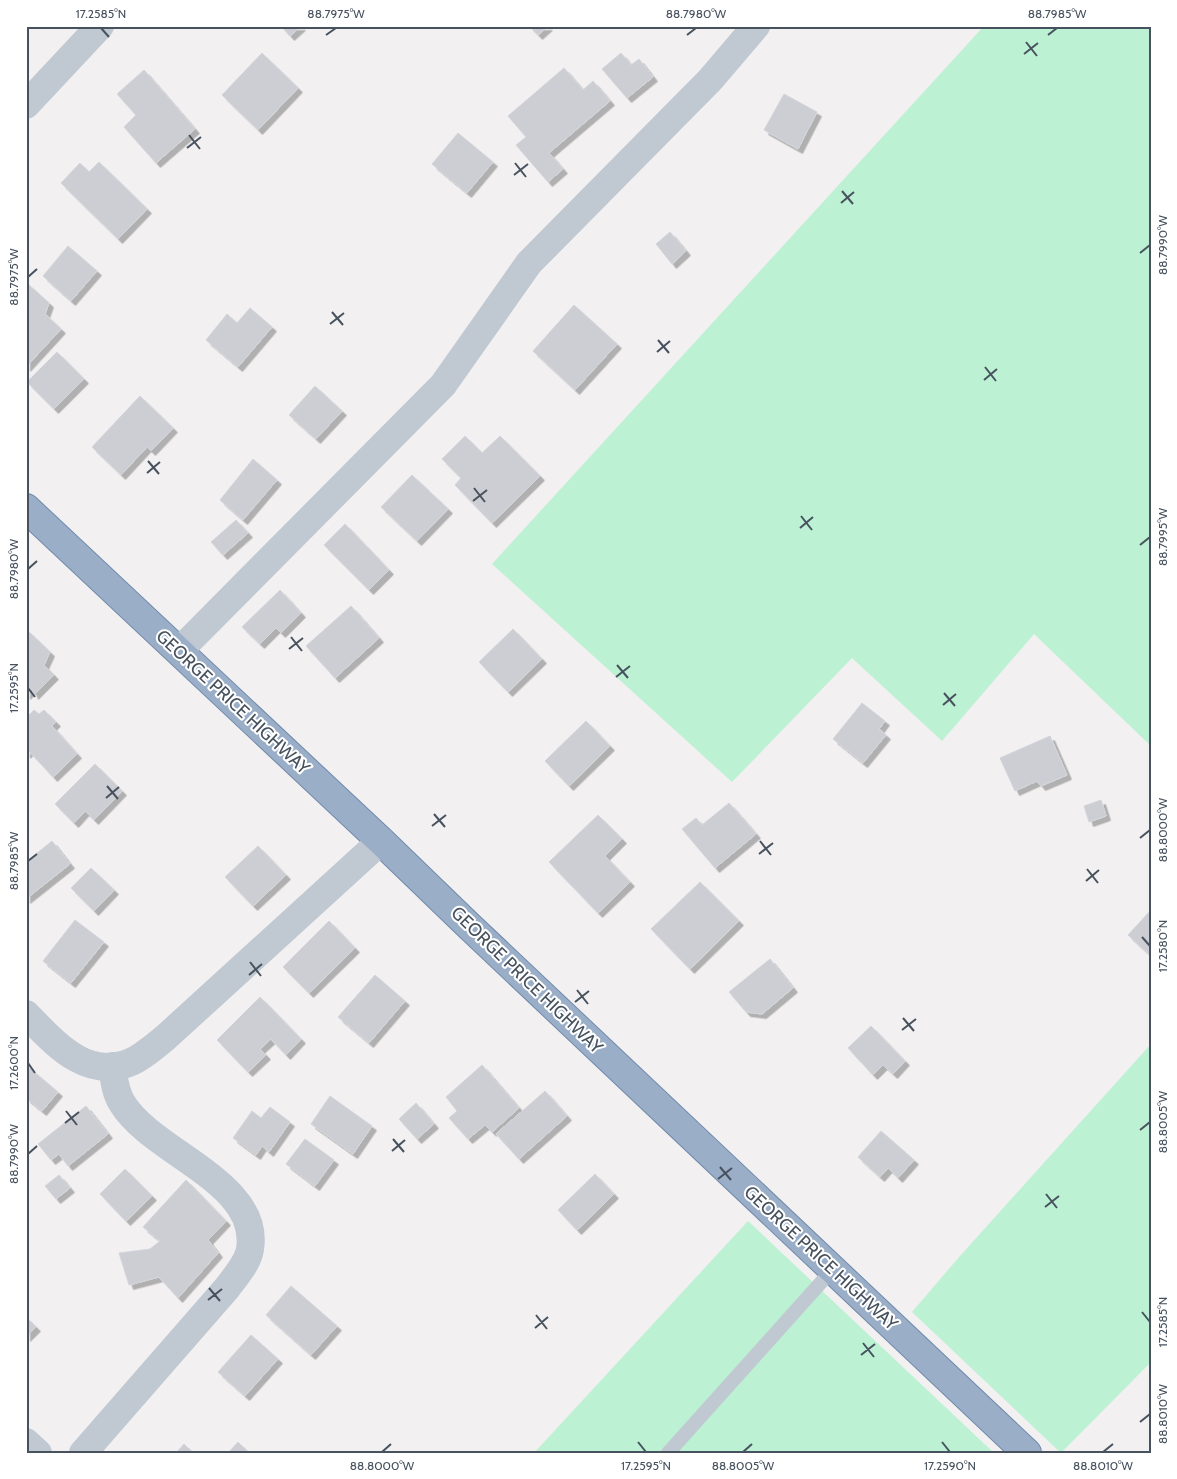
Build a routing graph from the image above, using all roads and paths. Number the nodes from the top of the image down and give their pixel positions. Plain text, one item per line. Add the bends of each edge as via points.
1 (100, 26) edge
2 (756, 26) edge
3 (26, 104) edge
4 (26, 508) edge
5 (179, 651) junction
6 (381, 841) junction
7 (26, 1014) edge
8 (112, 1066) junction
9 (832, 1269) junction
10 (26, 1442) edge
11 (38, 1453) edge
12 (83, 1453) edge
13 (668, 1453) edge
14 (1027, 1453) edge

1 - 3 street
2 - 5 street via 710,80 530,263 443,385
4 - 5 highway, GEORGE PRICE HIGHWAY
5 - 6 highway, GEORGE PRICE HIGHWAY
6 - 8 street via 165,1038 130,1062
6 - 9 highway, GEORGE PRICE HIGHWAY
7 - 8 street via 59,1046 79,1060 96,1066
8 - 12 street via 122,1103 137,1122 233,1196 246,1214 251,1241 246,1259 227,1288
9 - 13 lane
9 - 14 highway, GEORGE PRICE HIGHWAY
10 - 11 street

